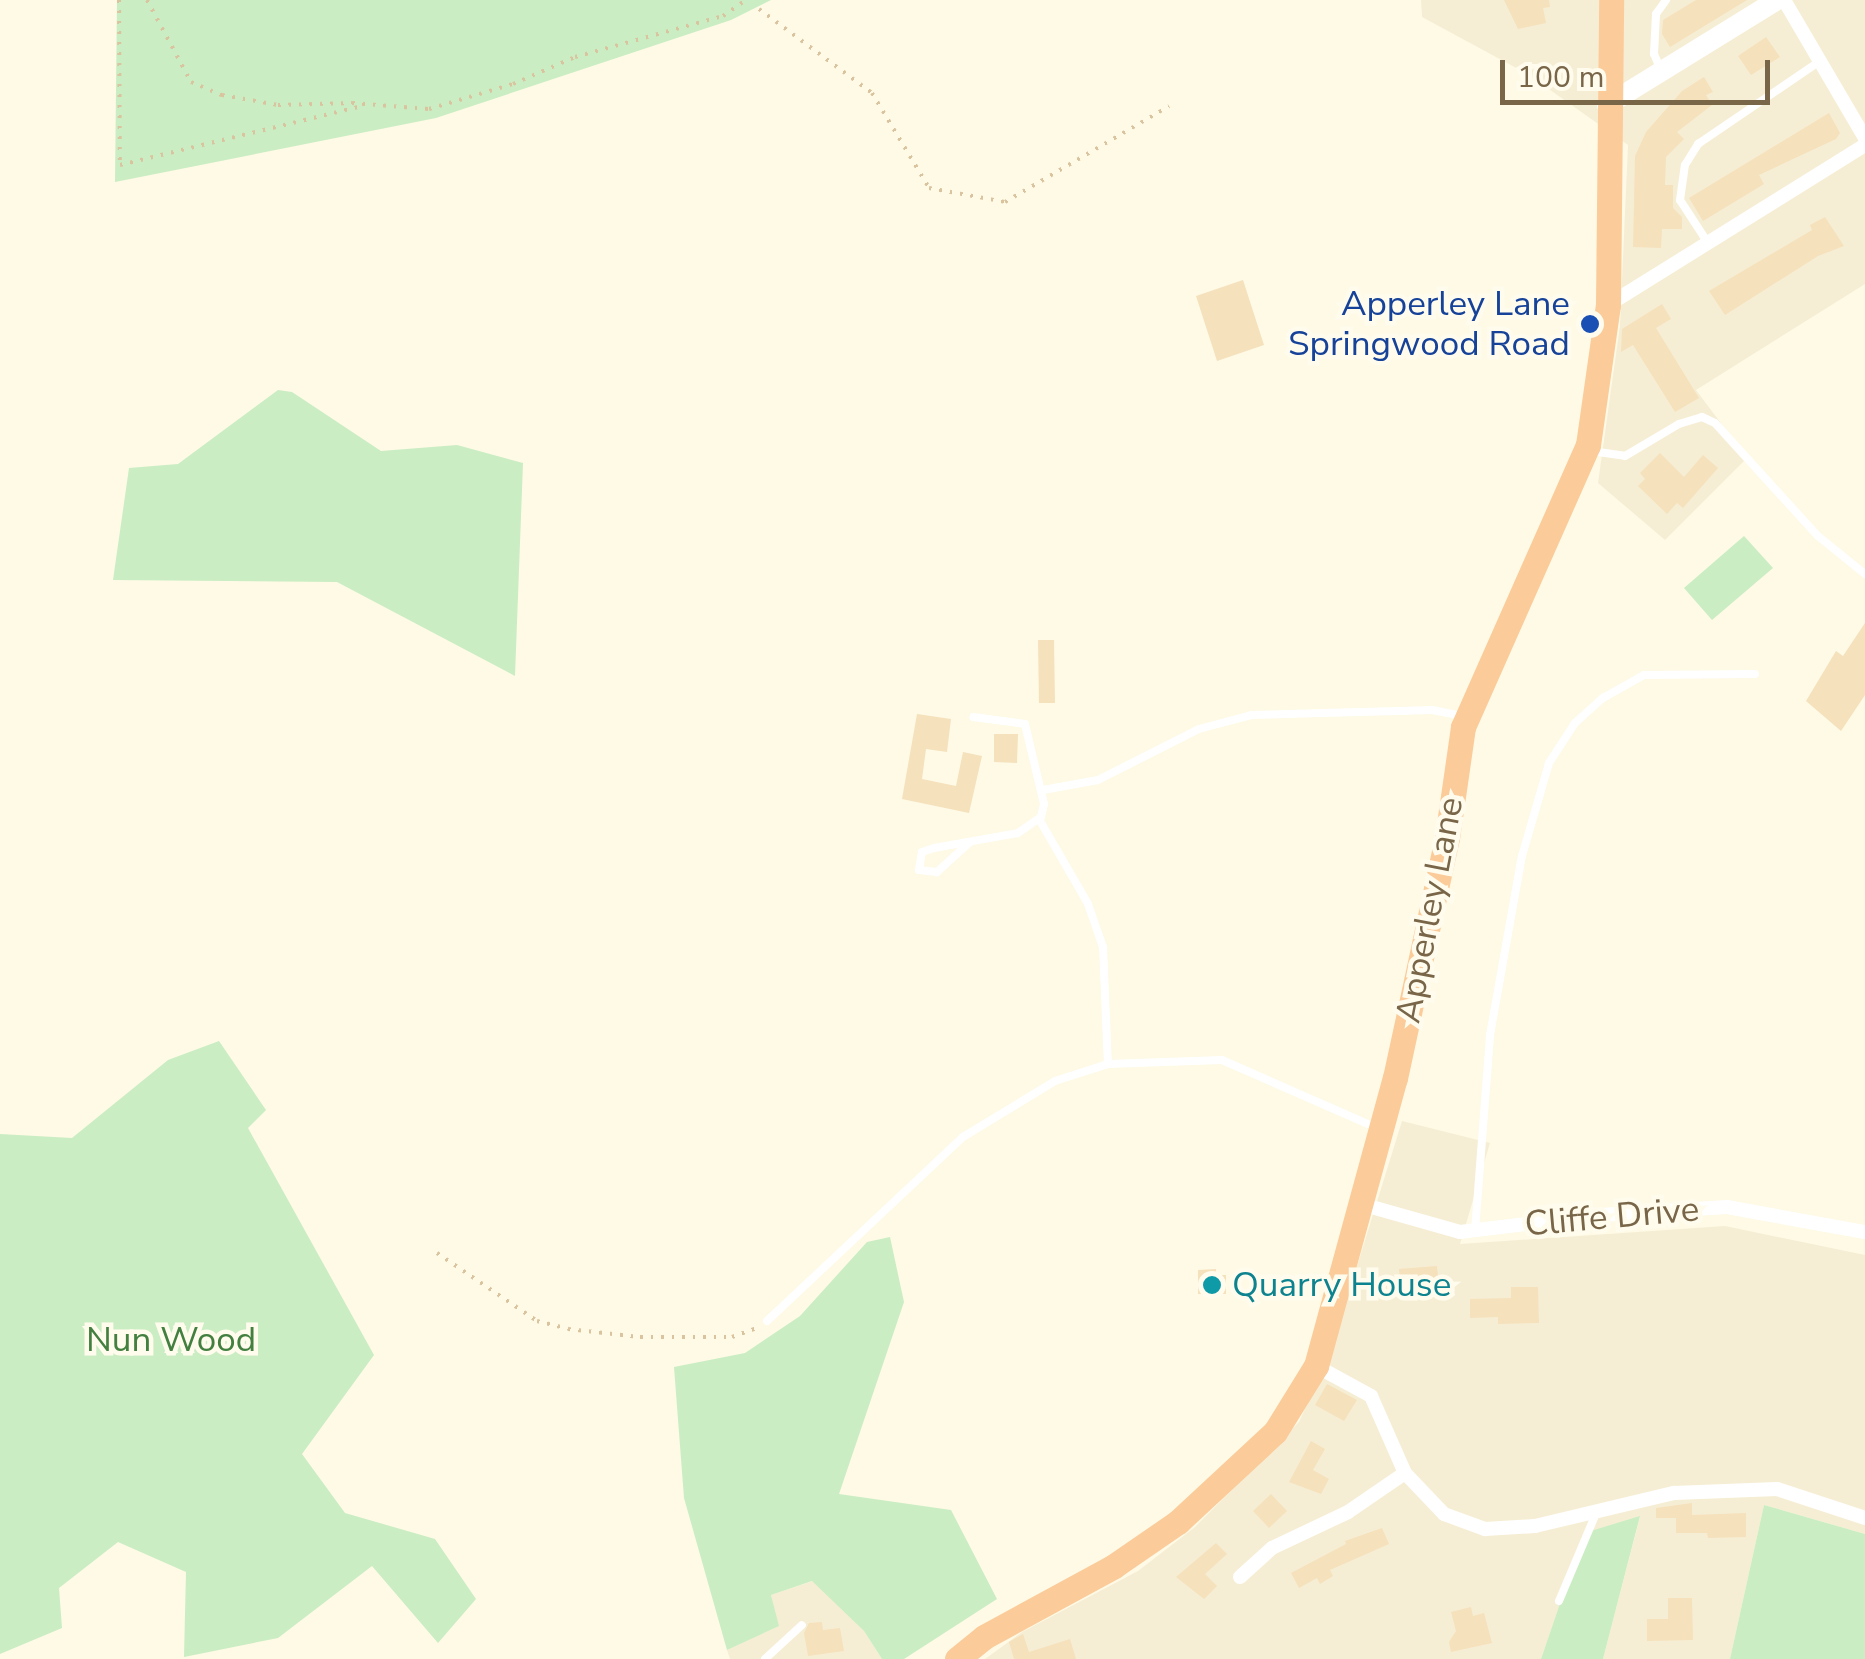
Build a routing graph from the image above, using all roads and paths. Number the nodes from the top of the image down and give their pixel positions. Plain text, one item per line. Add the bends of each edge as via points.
1 (119, 0) edge
2 (147, 0) edge
3 (746, 0) edge
4 (1611, 0) edge
5 (1666, 0) edge
6 (1780, 0) edge
7 (759, 9) dead end
8 (1820, 61) junction
9 (1662, 72) junction
10 (1642, 86) junction
11 (1607, 105) junction
12 (1169, 106) dead end
13 (358, 107) junction
14 (1865, 142) edge
15 (1607, 143) junction
16 (1708, 243) junction
17 (1608, 305) junction
18 (1586, 450) junction
19 (1865, 574) edge
20 (1754, 674) dead end
21 (973, 717) dead end
22 (1467, 717) junction
23 (1044, 790) junction
24 (1039, 818) junction
25 (970, 842) junction
26 (1108, 1064) junction
27 (1382, 1130) junction
28 (1362, 1204) junction
29 (1474, 1231) junction
30 (1865, 1232) edge
31 (436, 1253) dead end
32 (768, 1322) joint
33 (1316, 1366) junction
34 (1405, 1473) junction
35 (1597, 1511) junction
36 (1865, 1518) edge
37 (1240, 1577) dead end
38 (1559, 1601) dead end
39 (802, 1625) dead end
40 (766, 1659) edge
41 (957, 1659) edge

1 - 13 path via 120,165
2 - 13 path via 191,82 278,105
3 - 13 path via 723,16 576,57 438,109
4 - 11 highway, Apperley Lane
5 - 9 lane via 1656,14 1654,54
6 - 8 street
6 - 9 main road
7 - 12 path via 872,93 929,188 1005,202
8 - 14 street
8 - 16 lane via 1698,144 1684,165 1680,200
9 - 10 main road
10 - 11 main road
10 - 15 main road
11 - 15 highway, Apperley Lane
14 - 16 street
15 - 17 highway, Apperley Lane
16 - 17 street
17 - 18 highway, Apperley Lane
18 - 19 lane via 1624,456 1679,424 1702,418 1715,423 1818,536
18 - 22 highway, Apperley Lane
20 - 29 lane via 1644,676 1603,698 1550,764 1522,856 1490,1034
21 - 23 lane via 1025,724
22 - 23 lane via 1432,710 1252,715 1198,729 1098,780
22 - 27 highway, Apperley Lane
23 - 24 lane
24 - 25 lane via 1018,833
24 - 26 lane via 1088,904 1103,947
25 - 25 lane via 922,852 918,870 937,872
26 - 27 lane via 1222,1060
26 - 32 lane via 1055,1081 963,1137
27 - 28 highway, Apperley Lane
28 - 29 street, Cliffe Drive
28 - 33 highway, Apperley Lane
29 - 30 street, Cliffe Drive via 1727,1207
31 - 32 path via 536,1321 568,1329 732,1337
33 - 34 street via 1370,1396
33 - 41 highway, Apperley Lane via 1275,1432 1178,1522
34 - 35 street via 1444,1514 1485,1528 1535,1526
34 - 37 street via 1348,1512 1272,1548
35 - 36 street via 1674,1493 1777,1489
35 - 38 lane
39 - 40 lane

